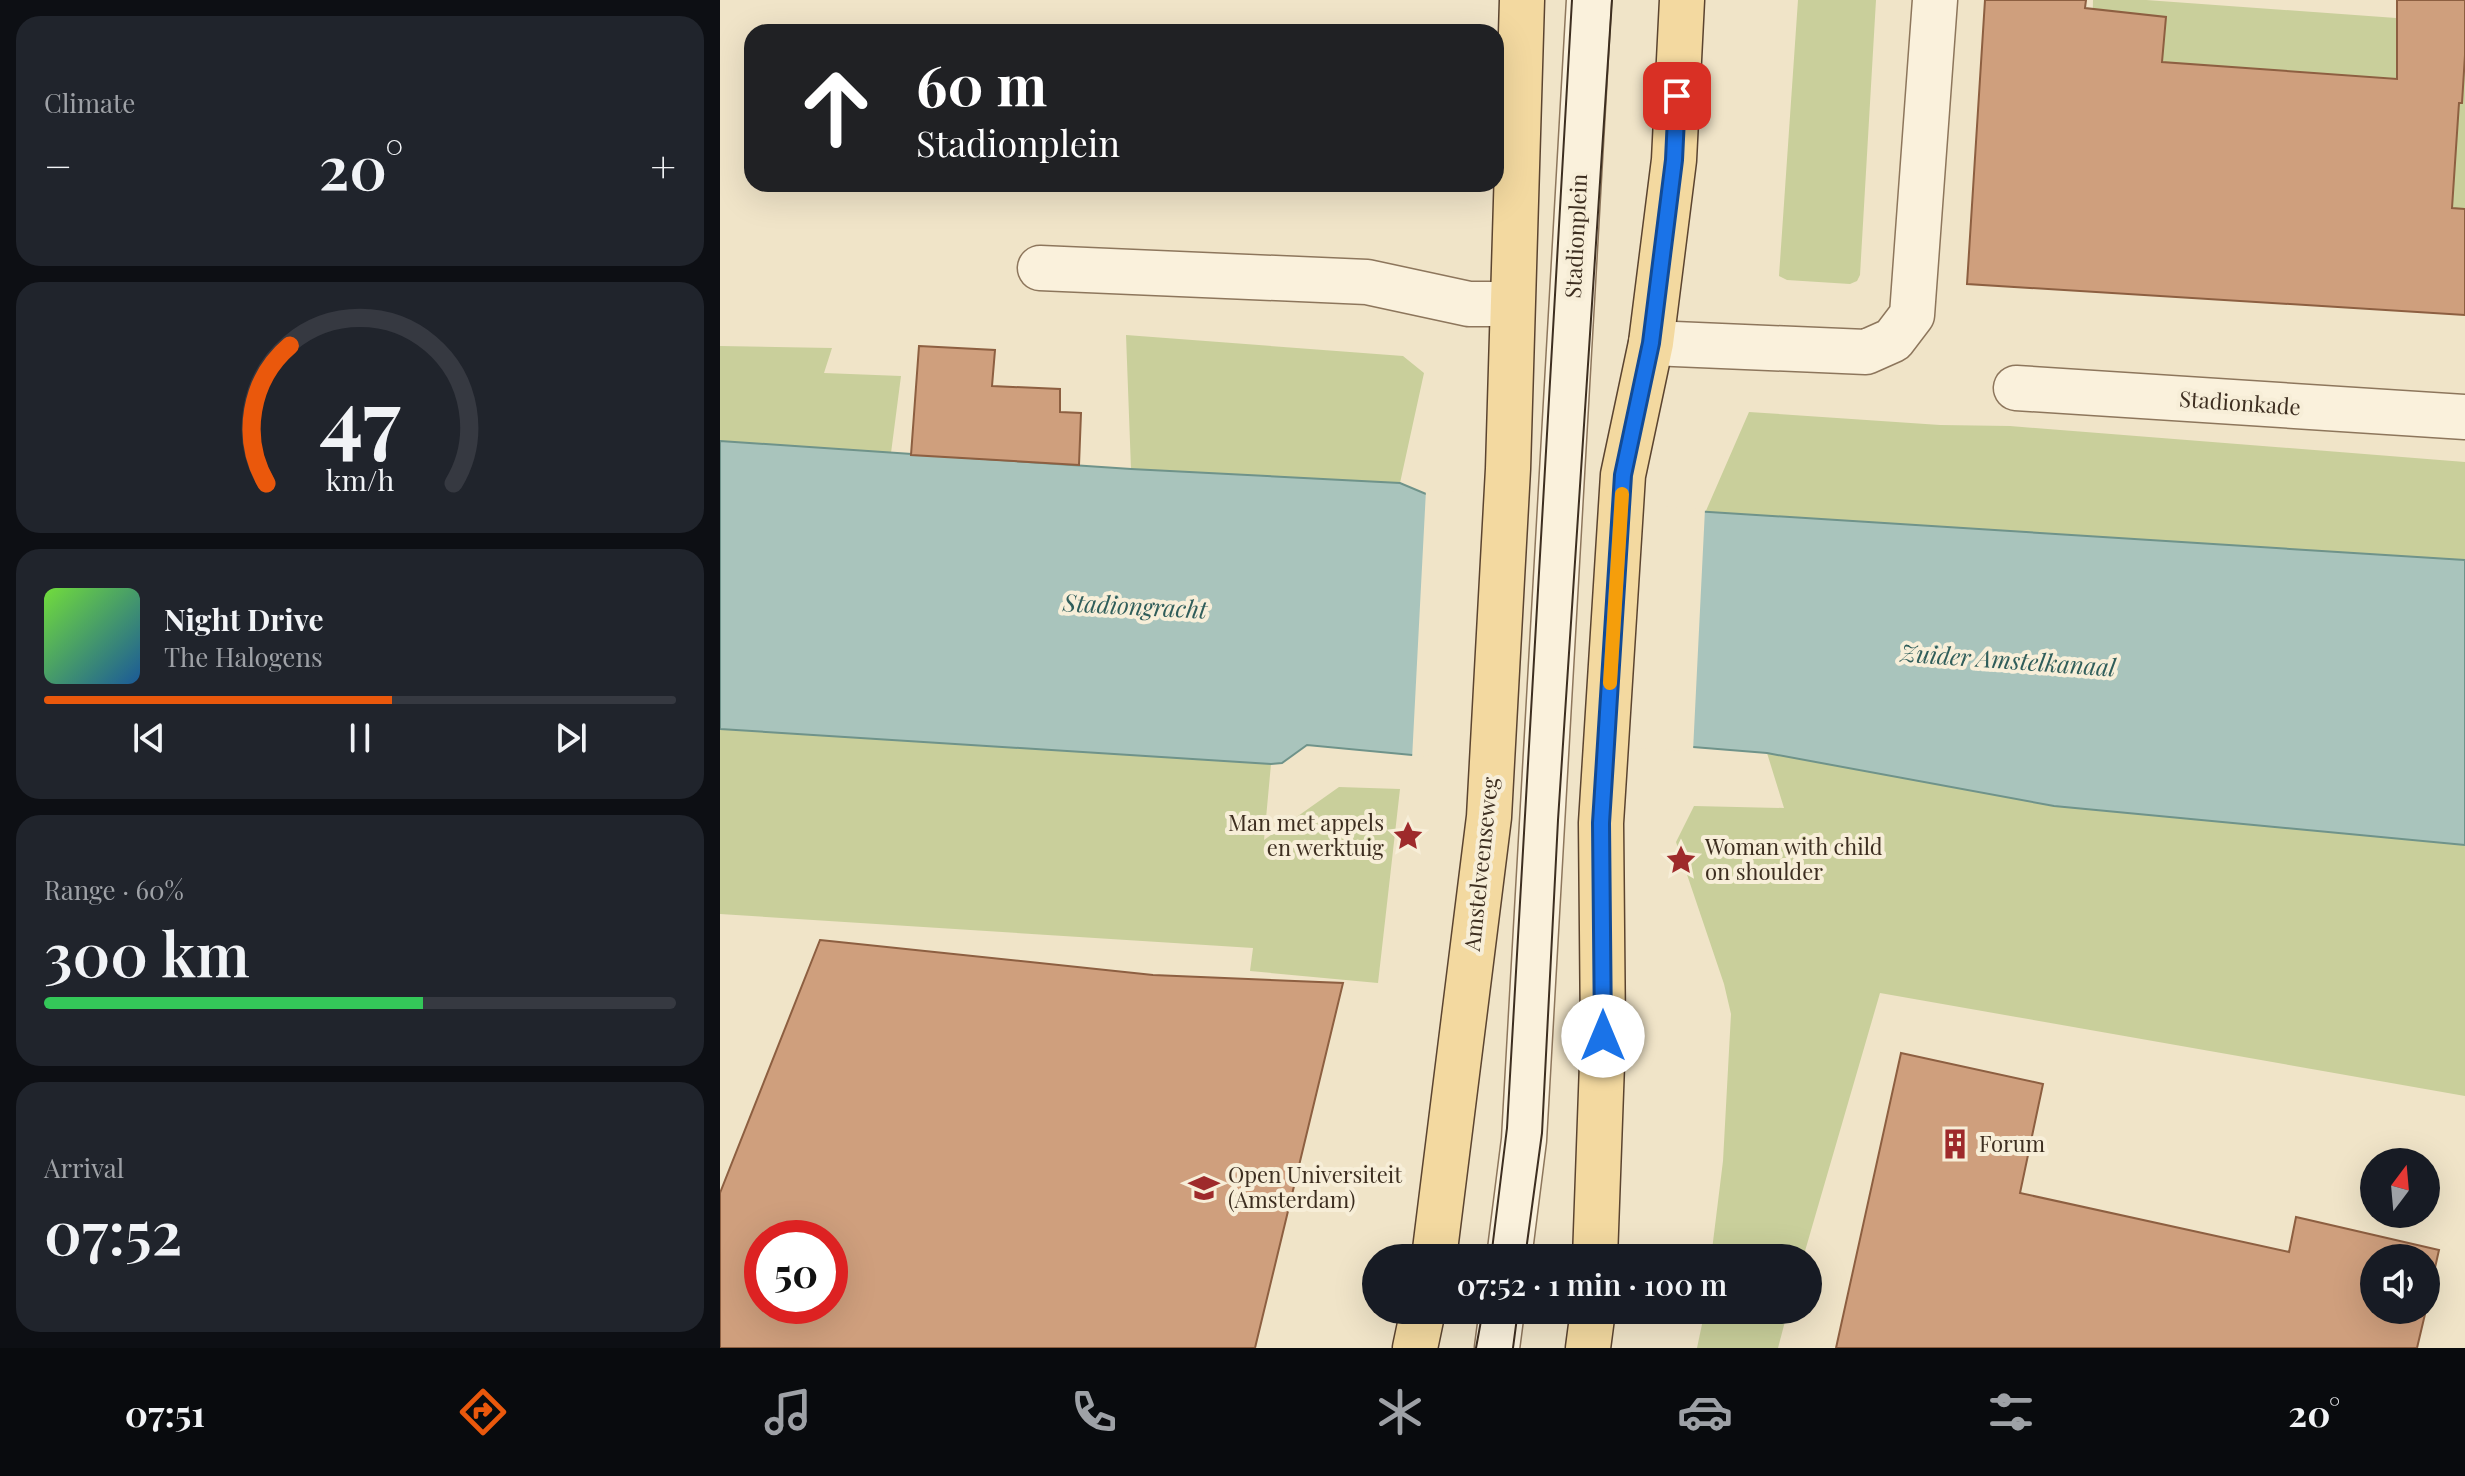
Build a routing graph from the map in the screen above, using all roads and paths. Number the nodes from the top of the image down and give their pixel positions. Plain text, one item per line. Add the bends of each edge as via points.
1 (1522, 0) edge
2 (1589, 0) edge
3 (1682, 0) edge
4 (1935, 0) edge
5 (1040, 268) dead end
6 (1512, 304) junction
7 (1651, 343) junction
8 (2016, 388) dead end
9 (2465, 417) edge
10 (1436, 1244) edge
11 (1511, 1244) edge
12 (1596, 1244) edge
13 (1420, 1324) edge
14 (1500, 1324) edge
15 (1591, 1324) edge
16 (1415, 1348) edge
17 (1497, 1348) edge
18 (1588, 1348) edge

1 - 6 main road
2 - 11 street, Stadionplein via 1524,1140
3 - 7 main road via 1674,160
4 - 7 street via 1912,315 1893,340 1866,352
5 - 6 street via 1367,282 1469,304
6 - 10 main road, Amstelveenseweg via 1489,817
7 - 12 main road via 1623,475 1601,823 1603,1036
8 - 9 street, Stadionkade
13 - 16 main road
14 - 17 street
15 - 18 main road

